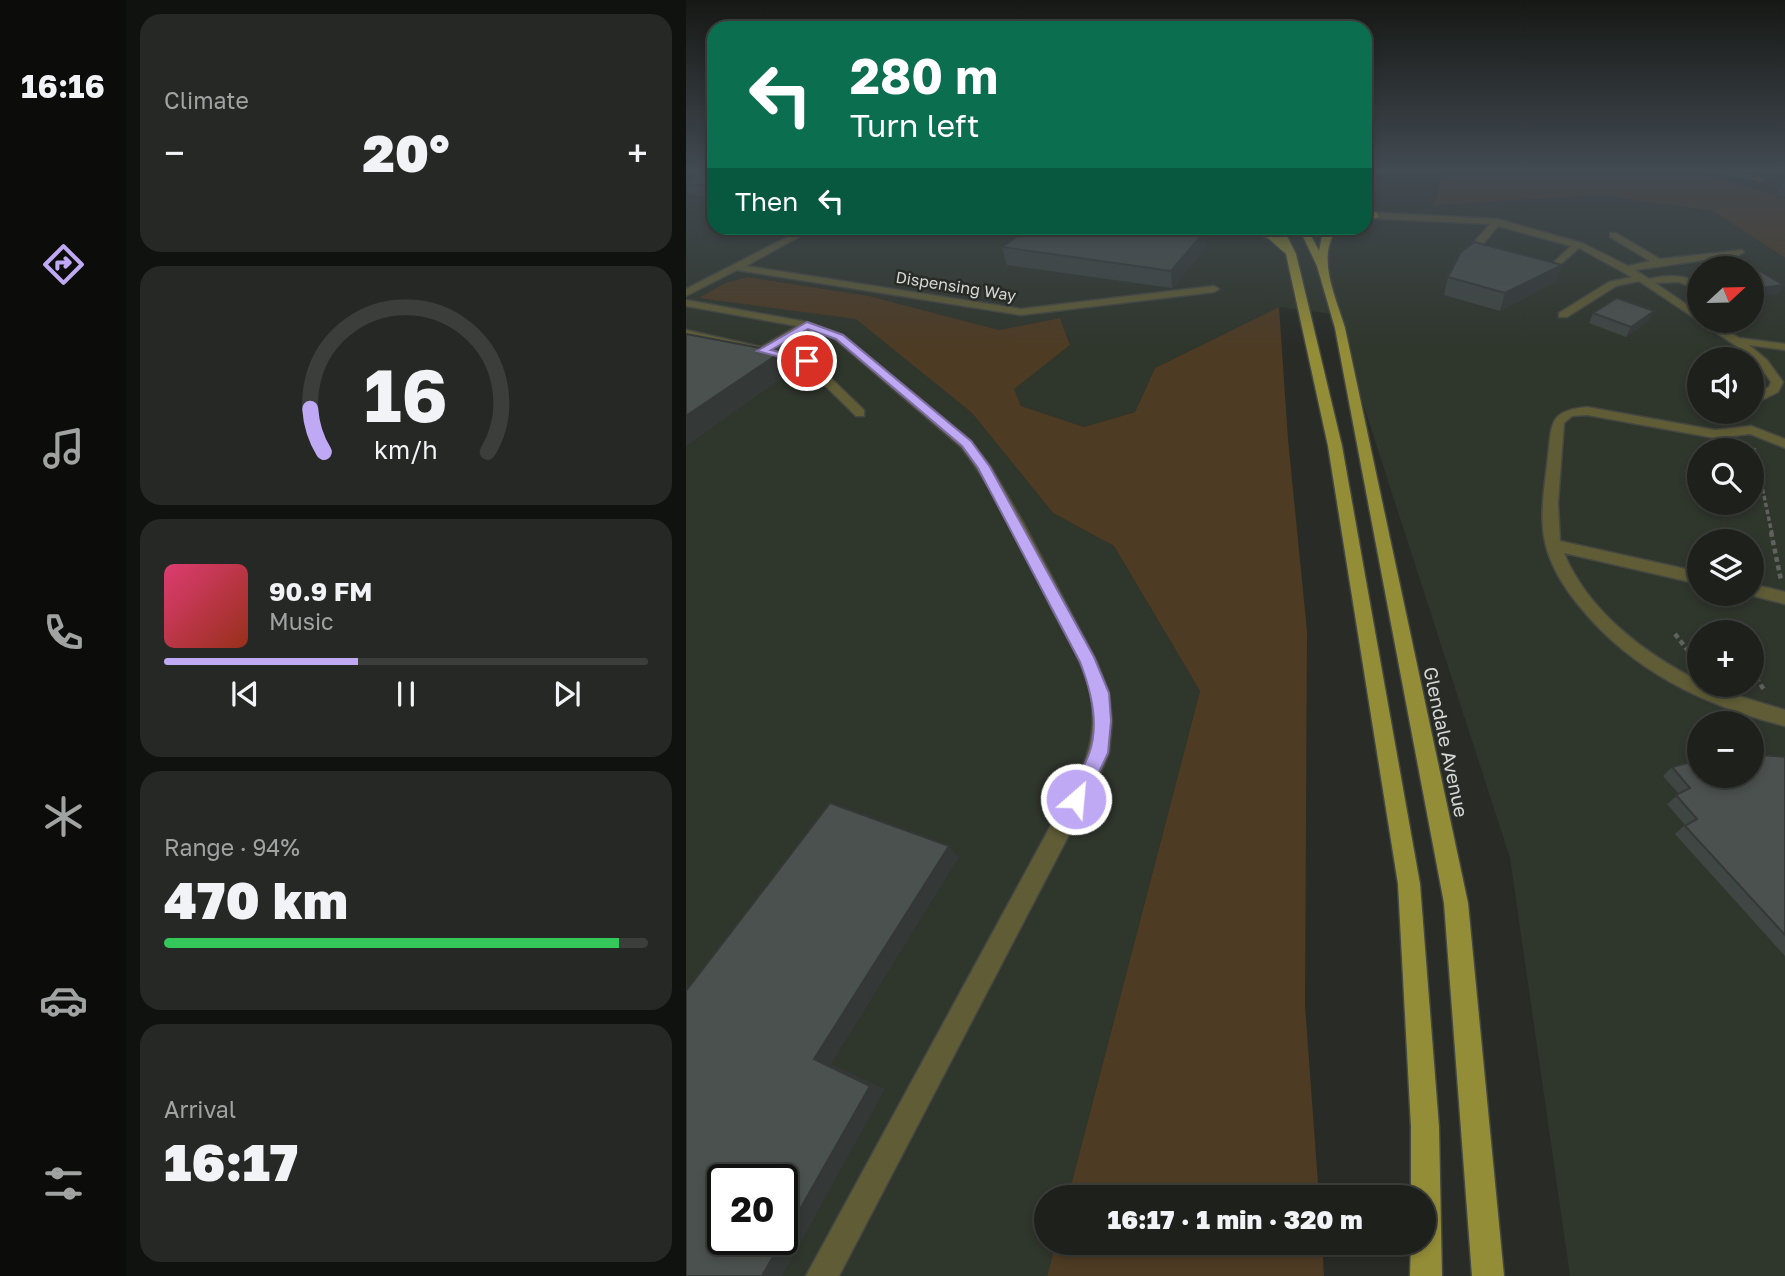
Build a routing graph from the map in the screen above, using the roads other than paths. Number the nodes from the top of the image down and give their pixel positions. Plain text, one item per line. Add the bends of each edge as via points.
1 (1490, 230) edge
2 (1523, 230) edge
3 (1614, 234) dead end
4 (797, 235) edge
5 (1267, 235) edge
6 (1282, 235) edge
7 (1306, 235) edge
8 (1327, 235) edge
9 (1577, 245) junction
10 (1739, 252) dead end
11 (1291, 254) junction
12 (1501, 254) edge
13 (1528, 260) edge
14 (1658, 262) junction
15 (1322, 266) junction
16 (735, 267) junction
17 (1625, 269) junction
18 (1643, 280) junction
19 (1687, 281) edge
20 (1214, 289) dead end
21 (686, 293) edge
22 (686, 303) edge
23 (1687, 304) edge
24 (1680, 305) junction
25 (1687, 310) edge
26 (1563, 315) dead end
27 (807, 325) junction
28 (686, 333) edge
29 (1723, 333) edge
30 (1736, 341) junction
31 (1743, 347) edge
32 (1785, 347) edge
33 (762, 351) junction
34 (1764, 364) edge
35 (1764, 394) edge
36 (860, 413) dead end
37 (1750, 424) edge
38 (1752, 437) junction
39 (1785, 444) edge
40 (1553, 545) junction
41 (1687, 575) edge
42 (1764, 593) edge
43 (1785, 598) edge
44 (1785, 718) edge
45 (822, 1276) edge
46 (1426, 1276) edge
47 (1488, 1276) edge

1 - 12 street via 1475,247
2 - 9 street
3 - 14 street
4 - 16 street
5 - 11 main road
6 - 11 main road
7 - 15 main road, Glendale Avenue
8 - 15 main road
9 - 13 street via 1554,267
9 - 17 street
10 - 14 street
11 - 46 main road via 1335,446 1409,884 1425,1127
14 - 17 street
15 - 47 main road, Glendale Avenue via 1340,328 1456,903
16 - 20 street, Dispensing Way via 1021,312
16 - 21 street
17 - 18 street
18 - 19 street via 1678,276
18 - 24 street
18 - 26 street via 1612,284
22 - 27 street
23 - 24 street
24 - 25 street
27 - 33 street
27 - 45 street via 850,344 972,451 1088,662 1100,693 1102,721 1099,753 1089,776
28 - 33 street
29 - 30 street
30 - 31 street
30 - 32 street
33 - 36 street via 807,361
34 - 35 street via 1777,382
37 - 38 street
38 - 39 street
38 - 40 street via 1587,411 1568,413 1558,422
40 - 41 street
40 - 44 street via 1566,574 1589,606 1622,640 1663,670 1712,696
42 - 43 street

